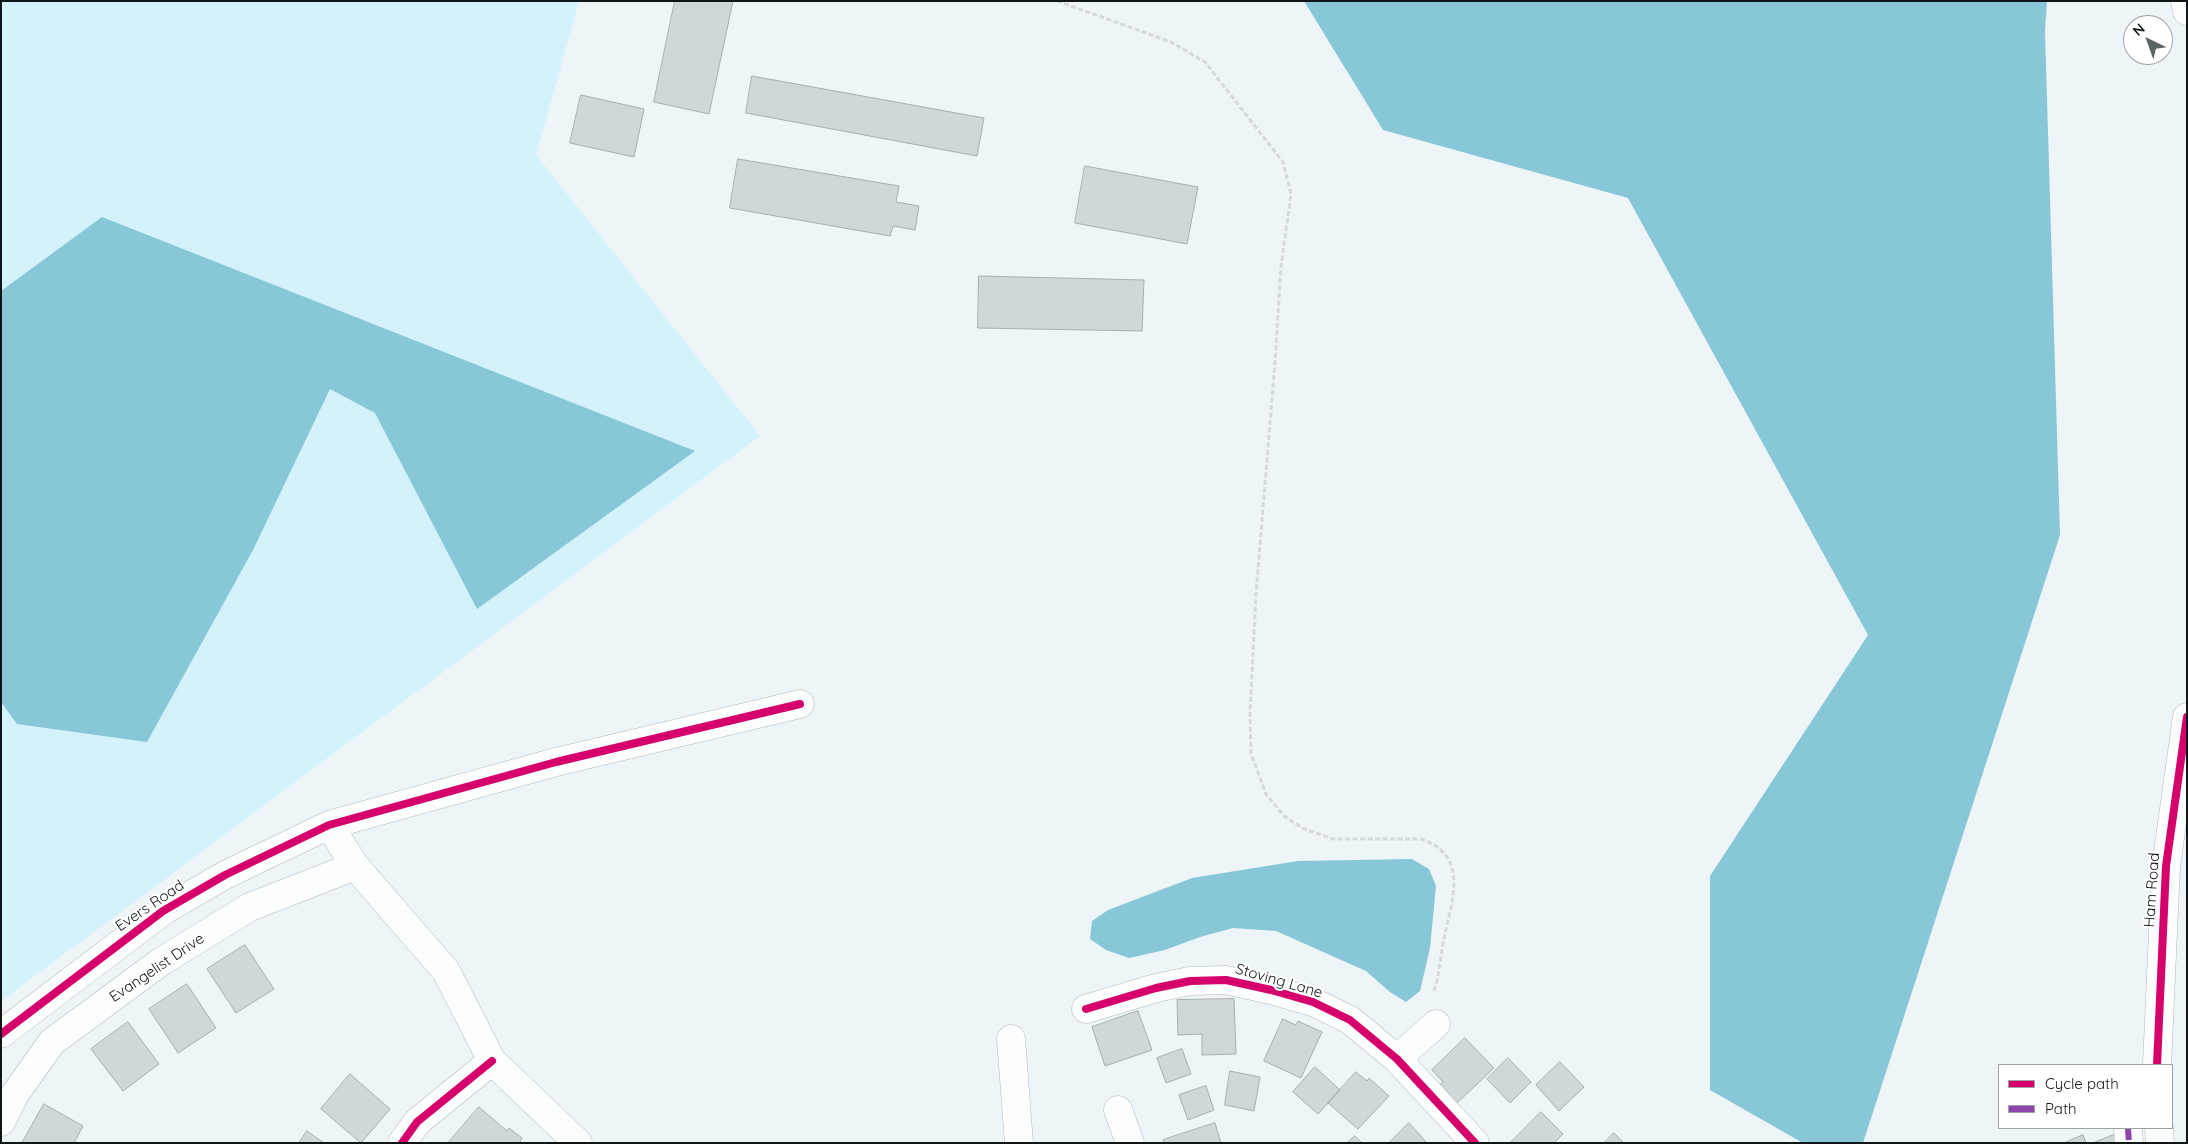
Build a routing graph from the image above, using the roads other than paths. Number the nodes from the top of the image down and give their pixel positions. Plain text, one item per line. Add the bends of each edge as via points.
1 (2185, 1) edge
2 (2187, 11) edge
3 (800, 704) dead end
4 (2187, 717) edge
5 (330, 825) junction
6 (355, 866) junction
7 (1086, 1009) dead end
8 (1436, 1024) road end
9 (1, 1034) edge
10 (1011, 1039) dead end
11 (1397, 1060) junction
12 (492, 1061) junction
13 (2157, 1064) edge
14 (1118, 1110) dead end
15 (1, 1122) edge
16 (2128, 1129) edge
17 (2159, 1129) edge
18 (402, 1143) edge
19 (578, 1143) edge
20 (1019, 1143) edge
21 (1130, 1143) edge
22 (1474, 1143) edge
23 (2129, 1143) edge
24 (2160, 1143) edge

1 - 2 street
3 - 5 street, Evers Road via 556,762
4 - 13 street, Ham Road via 2166,866
5 - 6 street
5 - 9 street, Evers Road via 225,875 163,911
6 - 12 street via 446,971
6 - 15 street, Evangelist Drive via 250,907 162,961 52,1042 15,1094
7 - 11 street, Stoving Lane via 1156,988 1190,981 1226,980 1313,1002 1350,1020
8 - 11 street
10 - 20 street
11 - 22 street, Stoving Lane
12 - 18 street via 417,1122
12 - 19 street
14 - 21 street
16 - 23 street
17 - 24 street

